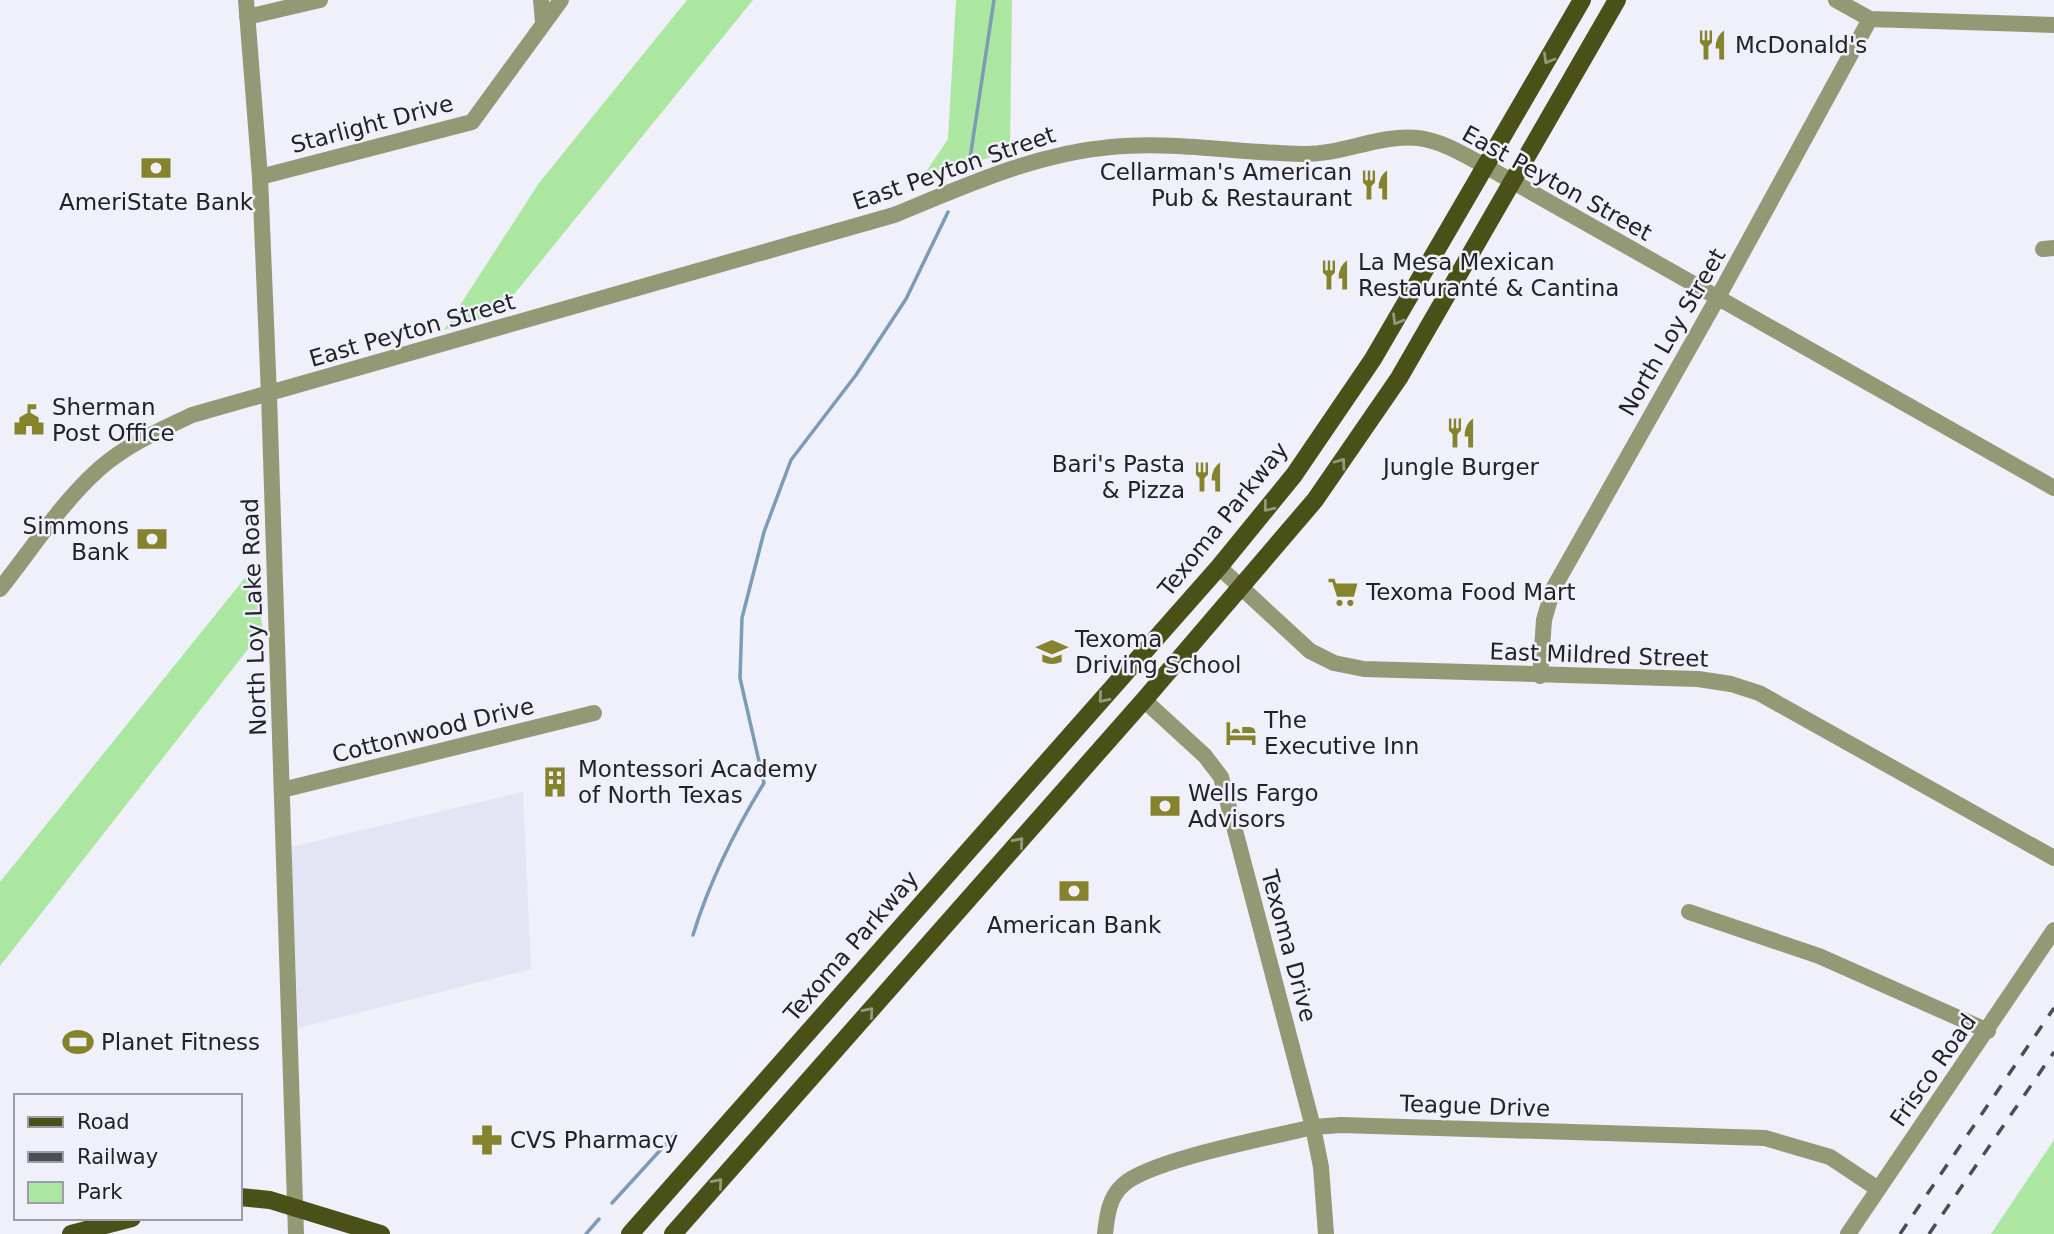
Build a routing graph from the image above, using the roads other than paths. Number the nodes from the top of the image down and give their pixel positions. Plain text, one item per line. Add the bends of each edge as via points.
1 (246, 0) edge
2 (320, 0) edge
3 (541, 0) edge
4 (561, 0) edge
5 (1581, 0) edge
6 (1617, 0) edge
7 (1836, 0) edge
8 (247, 17) junction
9 (1870, 19) junction
10 (543, 22) junction
11 (2054, 25) edge
12 (1487, 167) junction
13 (260, 177) junction
14 (1513, 182) junction
15 (1717, 299) junction
16 (269, 395) junction
17 (2054, 488) edge
18 (1219, 567) junction
19 (0, 589) edge
20 (1241, 589) junction
21 (1540, 676) junction
22 (1144, 701) junction
23 (594, 713) dead end
24 (282, 790) junction
25 (2054, 858) edge
26 (1689, 912) dead end
27 (2054, 930) edge
28 (1988, 1031) junction
29 (1313, 1127) junction
30 (1878, 1189) junction
31 (242, 1197) edge
32 (296, 1208) junction
33 (124, 1220) edge
34 (71, 1234) edge
35 (296, 1234) edge
36 (382, 1234) edge
37 (630, 1234) edge
38 (673, 1234) edge
39 (1105, 1234) edge
40 (1326, 1234) edge
41 (1847, 1234) edge

1 - 8 street, North Loy Lake Road
2 - 8 street
3 - 10 street
4 - 10 street, Starlight Drive
5 -> 12 main road, Texoma Parkway
6 - 14 main road
7 - 9 street
8 - 13 street, North Loy Lake Road
9 - 11 street
9 - 15 street, North Loy Street
10 - 13 street, Starlight Drive via 471,122
12 - 14 street, East Peyton Street
12 - 16 street, East Peyton Street via 1418,138 1388,139 1306,155 1169,146 1112,147 1048,156 894,215
12 -> 18 main road, Texoma Parkway via 1373,359 1294,475
13 - 16 street, North Loy Lake Road
14 - 15 street, East Peyton Street
20 -> 14 main road via 1315,500 1379,408
15 - 17 street, East Peyton Street
15 - 21 street, North Loy Street via 1553,589 1544,620
16 - 19 street, East Peyton Street via 192,415 141,439 65,506
16 - 24 street, North Loy Lake Road
18 - 20 street, East Mildred Street
18 -> 37 main road, Texoma Parkway
20 - 21 street, East Mildred Street via 1310,651 1334,663 1364,669
20 - 22 main road
21 - 25 street, East Mildred Street via 1698,679 1759,693
22 - 29 street, Texoma Drive via 1205,756 1220,777
38 -> 22 main road
23 - 24 street, Cottonwood Drive
24 - 32 street, North Loy Lake Road
26 - 28 street via 1819,956
27 - 28 street, Frisco Road
28 - 30 street, Frisco Road
29 - 30 street, Teague Drive via 1765,1138 1830,1157
29 - 39 street, Teague Drive via 1148,1168 1121,1186 1112,1200
29 - 40 street, Texoma Drive
30 - 41 street, Frisco Road
31 - 32 main road
32 - 35 street, North Loy Lake Road
32 - 36 main road
33 - 34 main road

